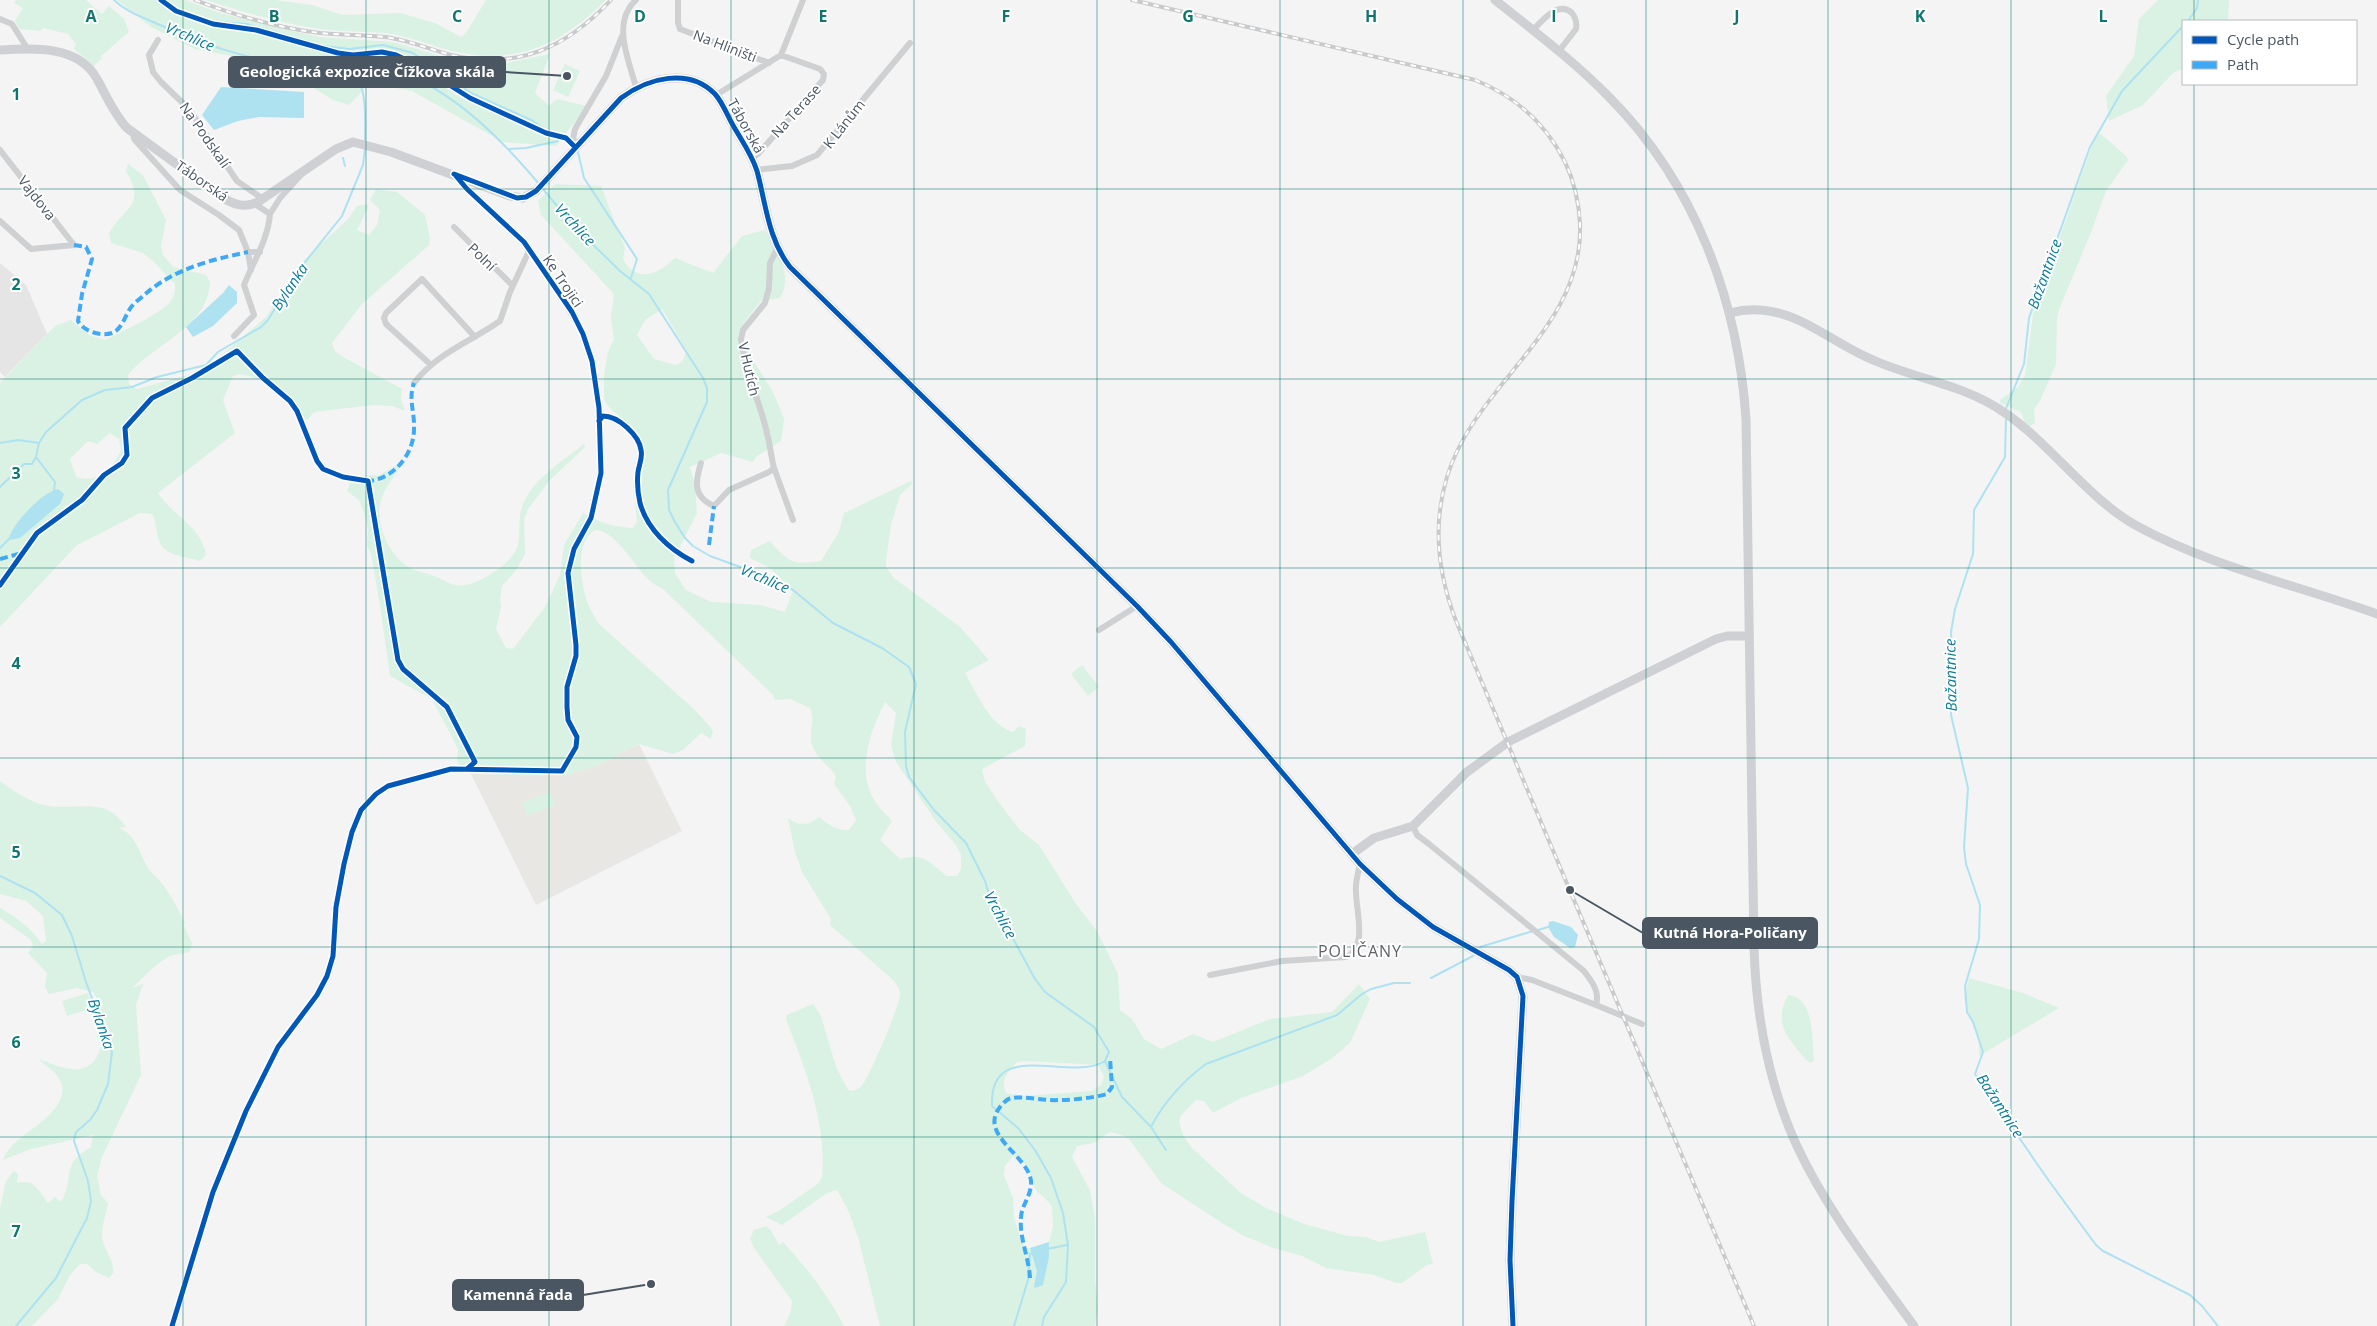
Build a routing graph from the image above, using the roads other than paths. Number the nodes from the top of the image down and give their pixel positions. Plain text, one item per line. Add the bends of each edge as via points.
1 (636, 0) edge
2 (678, 0) edge
3 (803, 0) edge
4 (1495, 0) edge
5 (0, 19) edge
6 (1533, 30) junction
7 (622, 36) junction
8 (158, 40) dead end
9 (910, 43) dead end
10 (26, 48) junction
11 (0, 50) edge
12 (1559, 51) junction
13 (781, 55) junction
14 (769, 63) junction
15 (636, 87) junction
16 (716, 95) junction
17 (133, 132) junction
18 (578, 144) junction
19 (0, 150) edge
20 (752, 158) junction
21 (756, 170) junction
22 (301, 173) junction
23 (454, 174) junction
24 (263, 199) junction
25 (255, 204) junction
26 (270, 214) junction
27 (0, 221) edge
28 (454, 228) dead end
29 (777, 249) junction
30 (528, 251) junction
31 (248, 252) junction
32 (260, 252) junction
33 (251, 270) junction
34 (512, 285) junction
35 (1730, 313) junction
36 (234, 336) dead end
37 (475, 337) junction
38 (430, 364) junction
39 (414, 383) dead end
40 (701, 463) dead end
41 (774, 468) junction
42 (591, 518) dead end
43 (793, 520) dead end
44 (1137, 606) junction
45 (2377, 614) edge
46 (1099, 630) dead end
47 (1749, 636) junction
48 (1413, 826) junction
49 (1352, 854) junction
50 (1360, 864) junction
51 (1210, 976) dead end
52 (1517, 977) junction
53 (1596, 1005) junction
54 (1642, 1024) dead end
55 (1513, 1326) edge
56 (1914, 1326) edge

1 - 7 street via 625,19
2 - 14 street, Na Hliništi via 680,29
3 - 13 street
4 - 6 street
5 - 10 street via 12,24
6 - 12 street
6 - 12 street via 1552,10 1561,8 1569,11 1575,17 1576,29
7 - 15 street
7 - 18 street via 606,76 575,129 573,139
8 - 24 street, Na Podskalí via 149,55 153,72 189,109 237,181
9 - 21 street, K Lánům via 817,155 792,166
10 - 11 street, Táborská
10 - 17 street, Táborská via 58,52 82,60 91,68 119,118
12 - 35 street via 1619,107 1670,173 1707,245
13 - 14 street
13 - 20 street, Na Terase via 820,69 824,74 823,80
14 - 16 street
15 - 16 street, Táborská via 685,78 705,86
15 - 18 street, Táborská
16 - 20 street, Táborská
17 - 25 street, Táborská via 228,200 241,205
17 - 31 street via 134,139 180,190 238,230
18 - 23 street, Táborská via 536,191 526,197 517,198
19 - 27 street, Vajdova via 74,246 31,249
20 - 21 street, Táborská
21 - 29 street, Táborská
22 - 23 street, Táborská via 344,144 365,144
22 - 24 street, Táborská
22 - 26 street, Táborská
23 - 30 street, Ke Trojici via 524,242
24 - 25 street, Táborská
25 - 26 street
26 - 32 street
28 - 34 street, Polní
29 - 41 street, V Hutích via 770,263 765,304 743,330 741,339 768,434 768,449
29 - 44 street via 790,266
30 - 34 street
30 - 42 street, Ke Trojici via 572,312 592,360 599,400 600,473
31 - 32 street
31 - 33 street
32 - 33 street
33 - 36 street via 244,285 254,315
34 - 37 street via 502,319
35 - 45 street via 1755,309 1784,314 1874,361 1980,397 2007,414 2110,508 2135,525 2239,569
35 - 47 street via 1740,360 1746,419
37 - 38 street
37 - 38 street via 422,279 384,318 386,324
38 - 39 street
40 - 41 street via 696,478 697,491 702,499 714,506 729,490
41 - 43 street, V Hutích
44 - 46 street
44 - 49 street
47 - 48 street via 1716,639 1508,742 1467,772
47 - 56 street via 1754,956 1759,1014 1770,1069 1783,1111 1812,1176
48 - 49 street via 1374,838
48 - 53 street via 1417,835 1584,971 1596,990
49 - 50 street
50 - 51 street via 1356,890 1359,934 1351,955 1282,961
50 - 52 street via 1396,899 1433,927
52 - 53 street
52 - 55 street via 1523,996 1510,1260
53 - 54 street

